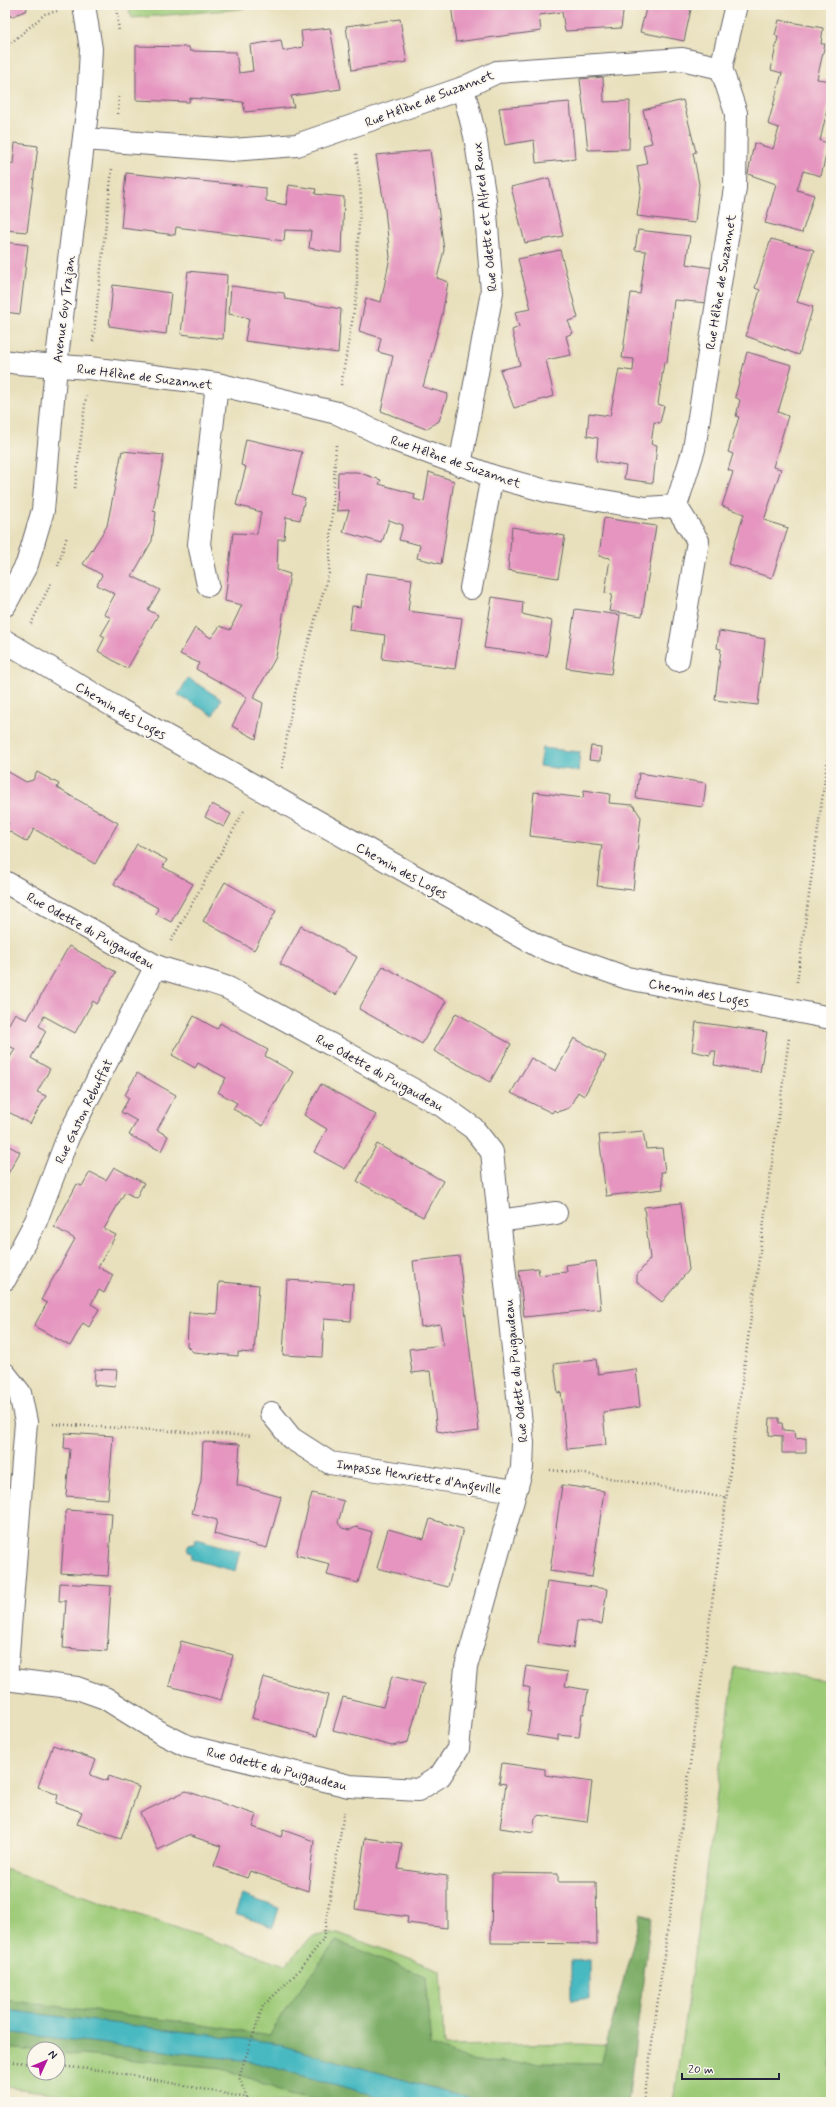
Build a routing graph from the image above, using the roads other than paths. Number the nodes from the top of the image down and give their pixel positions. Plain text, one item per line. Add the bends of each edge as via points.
1 (736, 5) edge
2 (74, 7) edge
3 (721, 68) junction
4 (463, 88) junction
5 (84, 139) junction
6 (5, 361) edge
7 (56, 366) junction
8 (216, 384) junction
9 (460, 465) junction
10 (492, 476) junction
11 (676, 506) junction
12 (208, 585) dead end
13 (471, 588) dead end
14 (5, 606) edge
15 (5, 641) edge
16 (678, 660) dead end
17 (5, 882) edge
18 (156, 966) junction
19 (831, 1018) edge
20 (556, 1213) dead end
21 (500, 1221) junction
22 (5, 1279) edge
23 (5, 1374) edge
24 (271, 1413) dead end
25 (515, 1491) junction
26 (6, 1679) edge

1 - 3 street
2 - 5 street, Avenue Guy Trajan via 91,49
3 - 4 street, Rue Hélène de Suzannet via 682,59 497,72
3 - 11 street, Rue Hélène de Suzannet via 736,113 735,188 694,449
4 - 5 street, Rue Hélène de Suzannet via 297,145 232,150
4 - 9 street, Rue Odette et Alfred Roux via 476,143 485,200 492,292
5 - 7 street, Avenue Guy Trajan
6 - 7 street, Rue Hélène de Suzannet
7 - 8 street, Rue Hélène de Suzannet
7 - 14 street, Avenue Guy Trajan via 43,510 27,564
8 - 9 street, Rue Hélène de Suzannet via 337,413 389,438
8 - 12 street via 199,544
9 - 10 street, Rue Hélène de Suzannet
10 - 11 street, Rue Hélène de Suzannet via 550,492 638,506
10 - 13 street
11 - 16 street via 698,541
15 - 19 street, Chemin des Loges via 256,788 540,947 627,978
17 - 18 street, Rue Odette du Puigaudeau
18 - 21 street, Rue Odette du Puigaudeau via 228,988 441,1105 473,1128 492,1152
18 - 22 street, Rue Gaston Rebuffat via 68,1137 36,1221
20 - 21 street
21 - 25 street, Rue Odette du Puigaudeau via 523,1443 522,1468
23 - 26 street via 20,1393 26,1422
24 - 25 street, Impasse Henriette d'Angeville via 291,1438 330,1463
25 - 26 street, Rue Odette du Puigaudeau via 466,1667 458,1749 440,1776 418,1790 349,1786 186,1746 105,1698 77,1688

